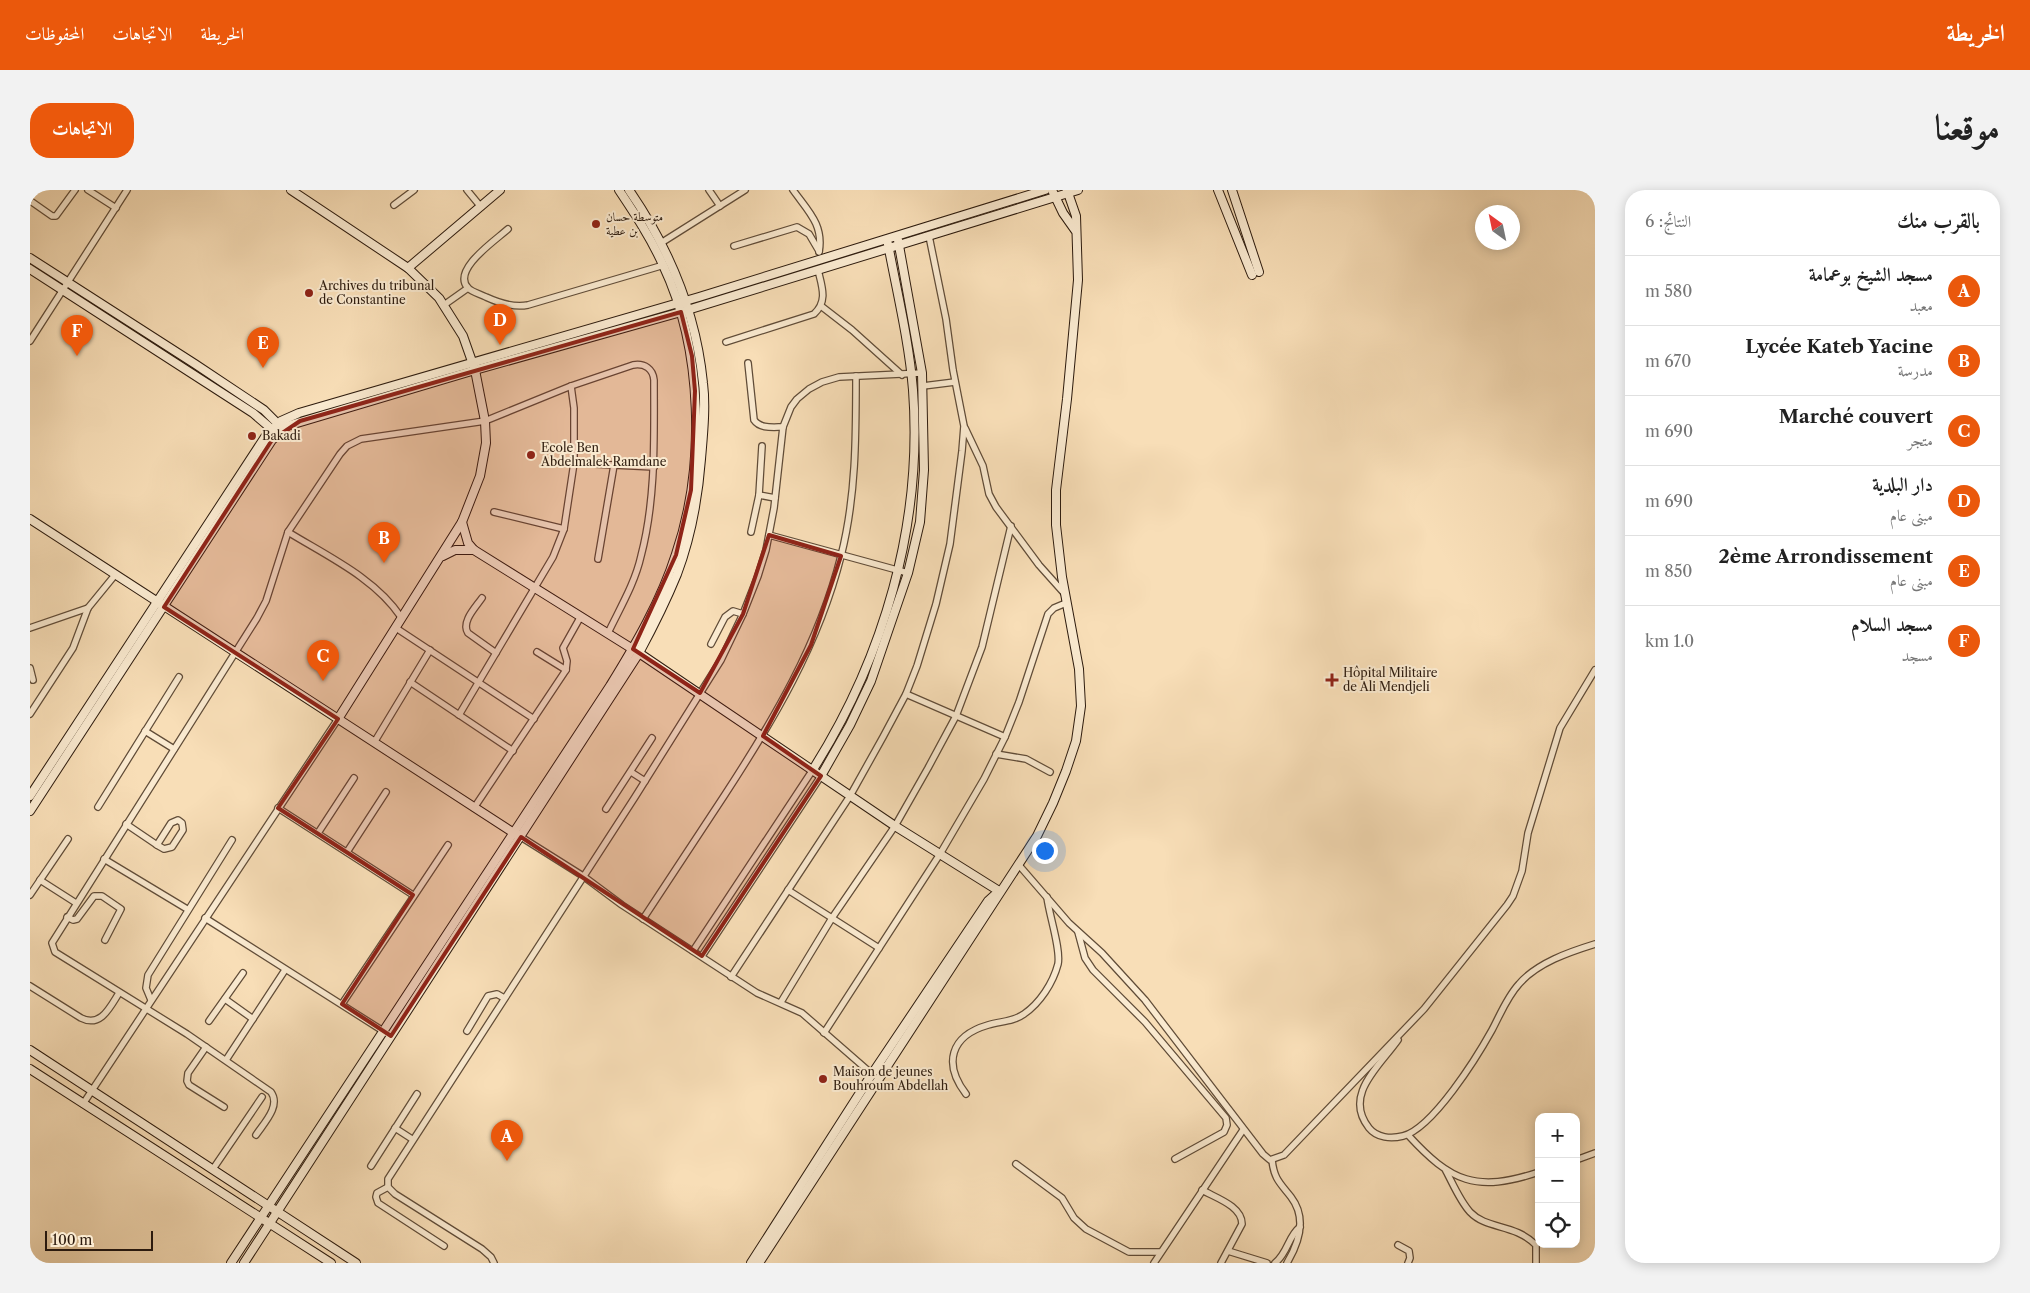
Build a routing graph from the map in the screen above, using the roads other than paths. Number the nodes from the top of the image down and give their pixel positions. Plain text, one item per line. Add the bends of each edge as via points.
1 (75, 190) edge
2 (88, 190) edge
3 (128, 190) edge
4 (291, 190) edge
5 (414, 190) edge
6 (467, 190) edge
7 (500, 190) edge
8 (619, 190) edge
9 (630, 190) edge
10 (709, 190) edge
11 (745, 190) edge
12 (793, 190) edge
13 (1045, 190) edge
14 (1078, 190) edge
15 (1218, 190) edge
16 (1232, 190) edge
17 (1068, 192) edge
18 (1054, 194) edge
19 (32, 202) dead end
20 (394, 205) dead end
21 (481, 206) junction
22 (720, 206) junction
23 (116, 208) junction
24 (508, 229) dead end
25 (1075, 230) junction
26 (897, 234) junction
27 (929, 236) junction
28 (887, 238) junction
29 (661, 243) junction
30 (899, 245) junction
31 (734, 246) dead end
32 (889, 248) junction
33 (818, 256) junction
34 (30, 258) edge
35 (664, 265) junction
36 (408, 268) junction
37 (30, 269) edge
38 (818, 270) junction
39 (68, 283) junction
40 (468, 288) junction
41 (63, 291) junction
42 (682, 302) junction
43 (444, 305) junction
44 (821, 306) junction
45 (684, 311) junction
46 (30, 341) edge
47 (726, 342) dead end
48 (748, 363) dead end
49 (474, 366) junction
50 (922, 373) junction
51 (912, 374) junction
52 (902, 375) junction
53 (856, 376) junction
54 (955, 382) junction
55 (571, 386) junction
56 (923, 386) junction
57 (261, 414) junction
58 (292, 416) junction
59 (485, 421) junction
60 (281, 426) junction
61 (964, 426) junction
62 (783, 427) junction
63 (274, 432) junction
64 (264, 437) junction
65 (762, 446) dead end
66 (574, 463) junction
67 (614, 465) junction
68 (654, 467) junction
69 (759, 495) junction
70 (775, 498) junction
71 (494, 512) dead end
72 (30, 519) edge
73 (462, 522) junction
74 (1011, 526) junction
75 (564, 529) junction
76 (288, 532) junction
77 (751, 532) dead end
78 (770, 535) junction
79 (474, 550) junction
80 (841, 556) junction
81 (440, 557) junction
82 (598, 559) dead end
83 (898, 570) junction
84 (908, 573) junction
85 (114, 575) junction
86 (533, 589) junction
87 (482, 598) dead end
88 (1066, 598) junction
89 (161, 605) junction
90 (88, 608) junction
91 (743, 614) junction
92 (581, 616) junction
93 (401, 617) junction
94 (30, 628) edge
95 (396, 628) junction
96 (608, 633) junction
97 (711, 644) dead end
98 (430, 650) junction
99 (636, 651) junction
100 (537, 652) dead end
101 (496, 653) junction
102 (236, 654) junction
103 (30, 668) edge
104 (566, 670) junction
105 (1595, 670) edge
106 (179, 677) dead end
107 (34, 680) dead end
108 (410, 682) junction
109 (479, 682) junction
110 (700, 693) junction
111 (906, 694) junction
112 (30, 714) edge
113 (459, 715) junction
114 (956, 716) junction
115 (338, 719) junction
116 (534, 719) junction
117 (145, 731) junction
118 (763, 736) junction
119 (1004, 737) junction
120 (652, 738) dead end
121 (375, 741) junction
122 (174, 748) junction
123 (513, 751) junction
124 (996, 754) junction
125 (812, 771) junction
126 (631, 772) junction
127 (1050, 772) dead end
128 (821, 776) junction
129 (354, 778) dead end
130 (645, 781) junction
131 (386, 792) dead end
132 (30, 796) edge
133 (850, 796) junction
134 (31, 806) edge
135 (98, 807) dead end
136 (278, 808) junction
137 (474, 808) junction
138 (606, 809) dead end
139 (126, 824) junction
140 (895, 826) junction
141 (318, 833) junction
142 (518, 835) junction
143 (68, 839) dead end
144 (232, 840) dead end
145 (157, 845) junction
146 (448, 845) dead end
147 (346, 852) junction
148 (940, 854) junction
149 (104, 858) junction
150 (1018, 864) junction
151 (583, 876) junction
152 (40, 880) junction
153 (788, 890) junction
154 (999, 891) junction
155 (30, 895) edge
156 (413, 895) junction
157 (1047, 897) junction
158 (76, 903) junction
159 (187, 909) junction
160 (67, 917) junction
161 (205, 918) junction
162 (832, 918) junction
163 (643, 919) junction
164 (1077, 930) junction
165 (106, 940) dead end
166 (1595, 944) edge
167 (879, 948) junction
168 (693, 951) junction
169 (702, 956) junction
170 (285, 970) junction
171 (243, 973) dead end
172 (731, 977) junction
173 (30, 986) edge
174 (119, 993) junction
175 (504, 998) junction
176 (224, 999) junction
177 (151, 1000) junction
178 (781, 1002) junction
179 (342, 1004) junction
180 (146, 1009) junction
181 (253, 1019) junction
182 (209, 1021) dead end
183 (1406, 1028) junction
184 (384, 1031) junction
185 (467, 1031) dead end
186 (824, 1033) junction
187 (392, 1036) junction
188 (206, 1047) junction
189 (30, 1050) edge
190 (226, 1060) junction
191 (30, 1069) edge
192 (872, 1074) junction
193 (92, 1090) junction
194 (417, 1094) dead end
195 (966, 1094) dead end
196 (262, 1097) dead end
197 (83, 1104) junction
198 (224, 1107) dead end
199 (395, 1128) junction
200 (1242, 1130) junction
201 (256, 1135) dead end
202 (1408, 1135) junction
203 (412, 1138) junction
204 (1595, 1154) edge
205 (1175, 1159) dead end
206 (1580, 1159) edge
207 (1272, 1160) junction
208 (1016, 1164) dead end
209 (370, 1166) dead end
210 (213, 1169) junction
211 (1446, 1171) junction
212 (1535, 1173) edge
213 (388, 1186) junction
214 (1202, 1190) junction
215 (269, 1206) junction
216 (277, 1211) junction
217 (261, 1218) junction
218 (269, 1224) junction
219 (1300, 1226) junction
220 (1398, 1245) dead end
221 (444, 1246) dead end
222 (1228, 1251) junction
223 (1160, 1252) junction
224 (761, 1261) edge
225 (231, 1263) edge
226 (244, 1263) edge
227 (331, 1263) edge
228 (356, 1263) edge
229 (494, 1263) edge
230 (751, 1263) edge
231 (1154, 1263) edge
232 (1221, 1263) edge
233 (1267, 1263) edge
234 (1275, 1263) edge
235 (1287, 1263) edge
236 (1408, 1263) edge
237 (1536, 1263) edge

1 - 19 street via 56,216
2 - 23 street
3 - 23 street
4 - 36 main road
5 - 20 street
6 - 21 street
7 - 21 main road
8 - 35 main road
9 - 29 main road
10 - 22 street
11 - 22 street
12 - 33 street via 819,229
13 - 26 main road
14 - 17 main road
15 - 16 main road via 1256,274
17 - 18 main road
17 - 25 main road via 1076,216
18 - 25 main road
18 - 27 main road
21 - 36 main road
22 - 29 street
23 - 39 street
24 - 40 street via 470,264 464,282
25 - 88 main road via 1077,292 1056,507 1057,542
26 - 28 main road
26 - 30 main road
27 - 30 main road
27 - 54 street
28 - 32 main road
28 - 33 main road
29 - 42 main road
30 - 32 main road
30 - 50 main road
31 - 33 street via 797,227 809,234
32 - 38 main road
32 - 51 main road
33 - 42 main road
34 - 39 main road
35 - 40 street via 523,306 495,301
35 - 42 main road
36 - 43 main road
37 - 41 main road
38 - 44 street via 824,294
38 - 45 main road
39 - 41 street
39 - 57 main road via 195,364
40 - 43 street
41 - 46 street
41 - 57 main road
42 - 45 main road
42 - 49 main road
43 - 49 main road via 463,336
44 - 47 street via 810,316
44 - 52 street
45 - 49 main road
45 - 99 main road via 695,391 692,490 676,555
48 - 62 street via 756,424
49 - 58 main road
49 - 59 main road
49 - 60 main road
50 - 51 street
50 - 56 main road
51 - 52 street
51 - 83 main road via 914,449 911,492
52 - 53 street
53 - 62 street via 840,377 809,389 791,406
53 - 80 street via 852,497
54 - 56 street
54 - 61 street
55 - 59 street
55 - 66 street
55 - 68 street via 633,365 648,367 654,380
56 - 84 main road via 920,522
57 - 58 main road
57 - 60 main road
57 - 63 main road
57 - 64 main road
58 - 60 main road
59 - 73 main road via 486,443 480,476
59 - 76 street via 351,443 340,454
60 - 63 main road
61 - 74 street via 983,466 991,498
61 - 111 street via 950,544 934,611
62 - 70 street
63 - 64 main road
63 - 89 main road
64 - 89 main road
65 - 69 street
66 - 67 street
66 - 75 street
67 - 68 street
67 - 82 street
68 - 96 street via 641,557
69 - 70 street
69 - 77 street
70 - 78 street
71 - 75 street
72 - 85 main road
73 - 79 main road via 468,543
73 - 81 main road
74 - 88 street
74 - 114 street via 982,647
75 - 86 street via 553,557
76 - 93 street via 358,575 384,596
76 - 102 street via 266,601
78 - 80 street
78 - 91 street
79 - 81 main road via 455,550
79 - 86 main road
80 - 83 street
80 - 118 street via 811,645
81 - 93 main road
83 - 84 street
83 - 125 main road via 861,682
84 - 128 main road via 871,681
85 - 89 main road
85 - 90 street
86 - 92 main road
86 - 101 street
87 - 101 street via 465,623 465,629
88 - 119 street via 1048,614
88 - 150 main road via 1080,682 1078,730 1054,803
89 - 102 main road
89 - 132 main road
89 - 134 main road
90 - 94 street
90 - 112 street via 73,648
91 - 97 street via 733,612 726,615
91 - 110 street via 721,660
92 - 96 main road
92 - 104 street via 563,648
93 - 95 main road
95 - 98 street
95 - 115 main road
96 - 99 main road
98 - 108 street
98 - 109 street
99 - 110 main road
99 - 142 main road
100 - 104 street
101 - 109 street
102 - 115 main road
102 - 122 street
103 - 107 street
104 - 116 street
105 - 183 street via 1560,728 1530,823 1522,871 1512,896
106 - 117 street
108 - 113 street
108 - 121 street
109 - 113 street
109 - 116 street
110 - 118 main road
110 - 130 street
111 - 114 street
111 - 133 street
113 - 123 street
114 - 119 street
114 - 140 street
115 - 121 main road
115 - 136 street
116 - 123 street
117 - 122 street
117 - 135 street
118 - 125 main road
118 - 163 street
119 - 124 street
120 - 126 street
121 - 137 main road
122 - 139 street
123 - 137 street
124 - 127 street via 1026,760
124 - 148 street
125 - 128 main road
125 - 168 street
126 - 130 street
126 - 138 street
128 - 133 main road
128 - 169 street
129 - 141 street
130 - 151 street
131 - 147 street
133 - 140 main road
133 - 153 street
136 - 141 street
136 - 161 street
137 - 142 main road
139 - 145 street
139 - 149 street
140 - 148 main road
140 - 162 street
141 - 147 street
142 - 151 street
142 - 184 main road
142 - 187 main road
143 - 152 street
144 - 159 street
145 - 145 street via 164,849 172,848 183,830 182,823 178,820 173,822
146 - 156 street
147 - 156 street
148 - 154 main road
148 - 167 street
149 - 158 street
149 - 159 street
150 - 154 main road
150 - 157 street
151 - 163 street
151 - 175 street via 554,916
152 - 155 street
152 - 158 street
153 - 162 street
153 - 172 street
154 - 192 main road via 988,901
154 - 224 main road
156 - 179 street
157 - 164 street
157 - 195 street via 1059,953 1058,965 1044,995 1024,1014 975,1031 953,1051 952,1068 958,1085
158 - 160 street
159 - 177 street via 148,975 146,988
160 - 165 street via 77,919 96,895 102,896 121,910
160 - 174 street via 53,940 53,949
161 - 170 street
161 - 177 street
162 - 167 street
162 - 178 street
163 - 168 street
164 - 200 street via 1145,1000 1217,1092
164 - 205 street via 1085,958 1093,970 1145,1022 1226,1118 1224,1132
166 - 202 street via 1556,959 1518,984 1472,1064 1428,1119
167 - 186 street
168 - 169 street
169 - 172 street
170 - 179 street
170 - 181 street
171 - 176 street
172 - 178 street via 757,993
173 - 174 street via 90,1021 104,1016
174 - 180 street
175 - 185 street via 497,994 488,996
175 - 203 street
176 - 181 street
176 - 182 street
177 - 180 street
178 - 186 street via 802,1013
179 - 184 street
180 - 188 street
180 - 193 street
181 - 190 street
183 - 202 street via 1360,1092 1358,1107 1371,1130 1381,1136
183 - 207 street via 1284,1155
184 - 187 street
184 - 215 main road
186 - 192 street
187 - 216 main road
188 - 190 street
188 - 198 street via 187,1080 189,1085
189 - 193 main road
190 - 201 street via 273,1095 274,1106
191 - 197 main road
192 - 230 main road
193 - 197 street
193 - 210 main road
194 - 199 street
196 - 210 street
197 - 217 main road
199 - 203 street
199 - 209 street
200 - 207 street
200 - 214 street
202 - 211 street
203 - 213 street via 388,1179
204 - 206 street
207 - 219 street via 1278,1182 1300,1215
208 - 223 street via 1062,1198 1074,1218 1086,1229 1129,1252
210 - 215 main road
211 - 212 street via 1460,1177 1492,1182
211 - 237 street via 1470,1213 1529,1238 1536,1245
213 - 221 street via 377,1193 378,1203
213 - 229 street via 395,1194 482,1249
214 - 222 street via 1241,1215 1242,1224
214 - 223 street
215 - 216 main road
215 - 217 main road
216 - 218 main road
216 - 228 main road
217 - 218 main road
217 - 225 main road
218 - 226 main road
218 - 227 main road
219 - 234 street
219 - 235 street via 1298,1240
220 - 236 street via 1410,1253
222 - 232 street
222 - 233 street
223 - 231 street

